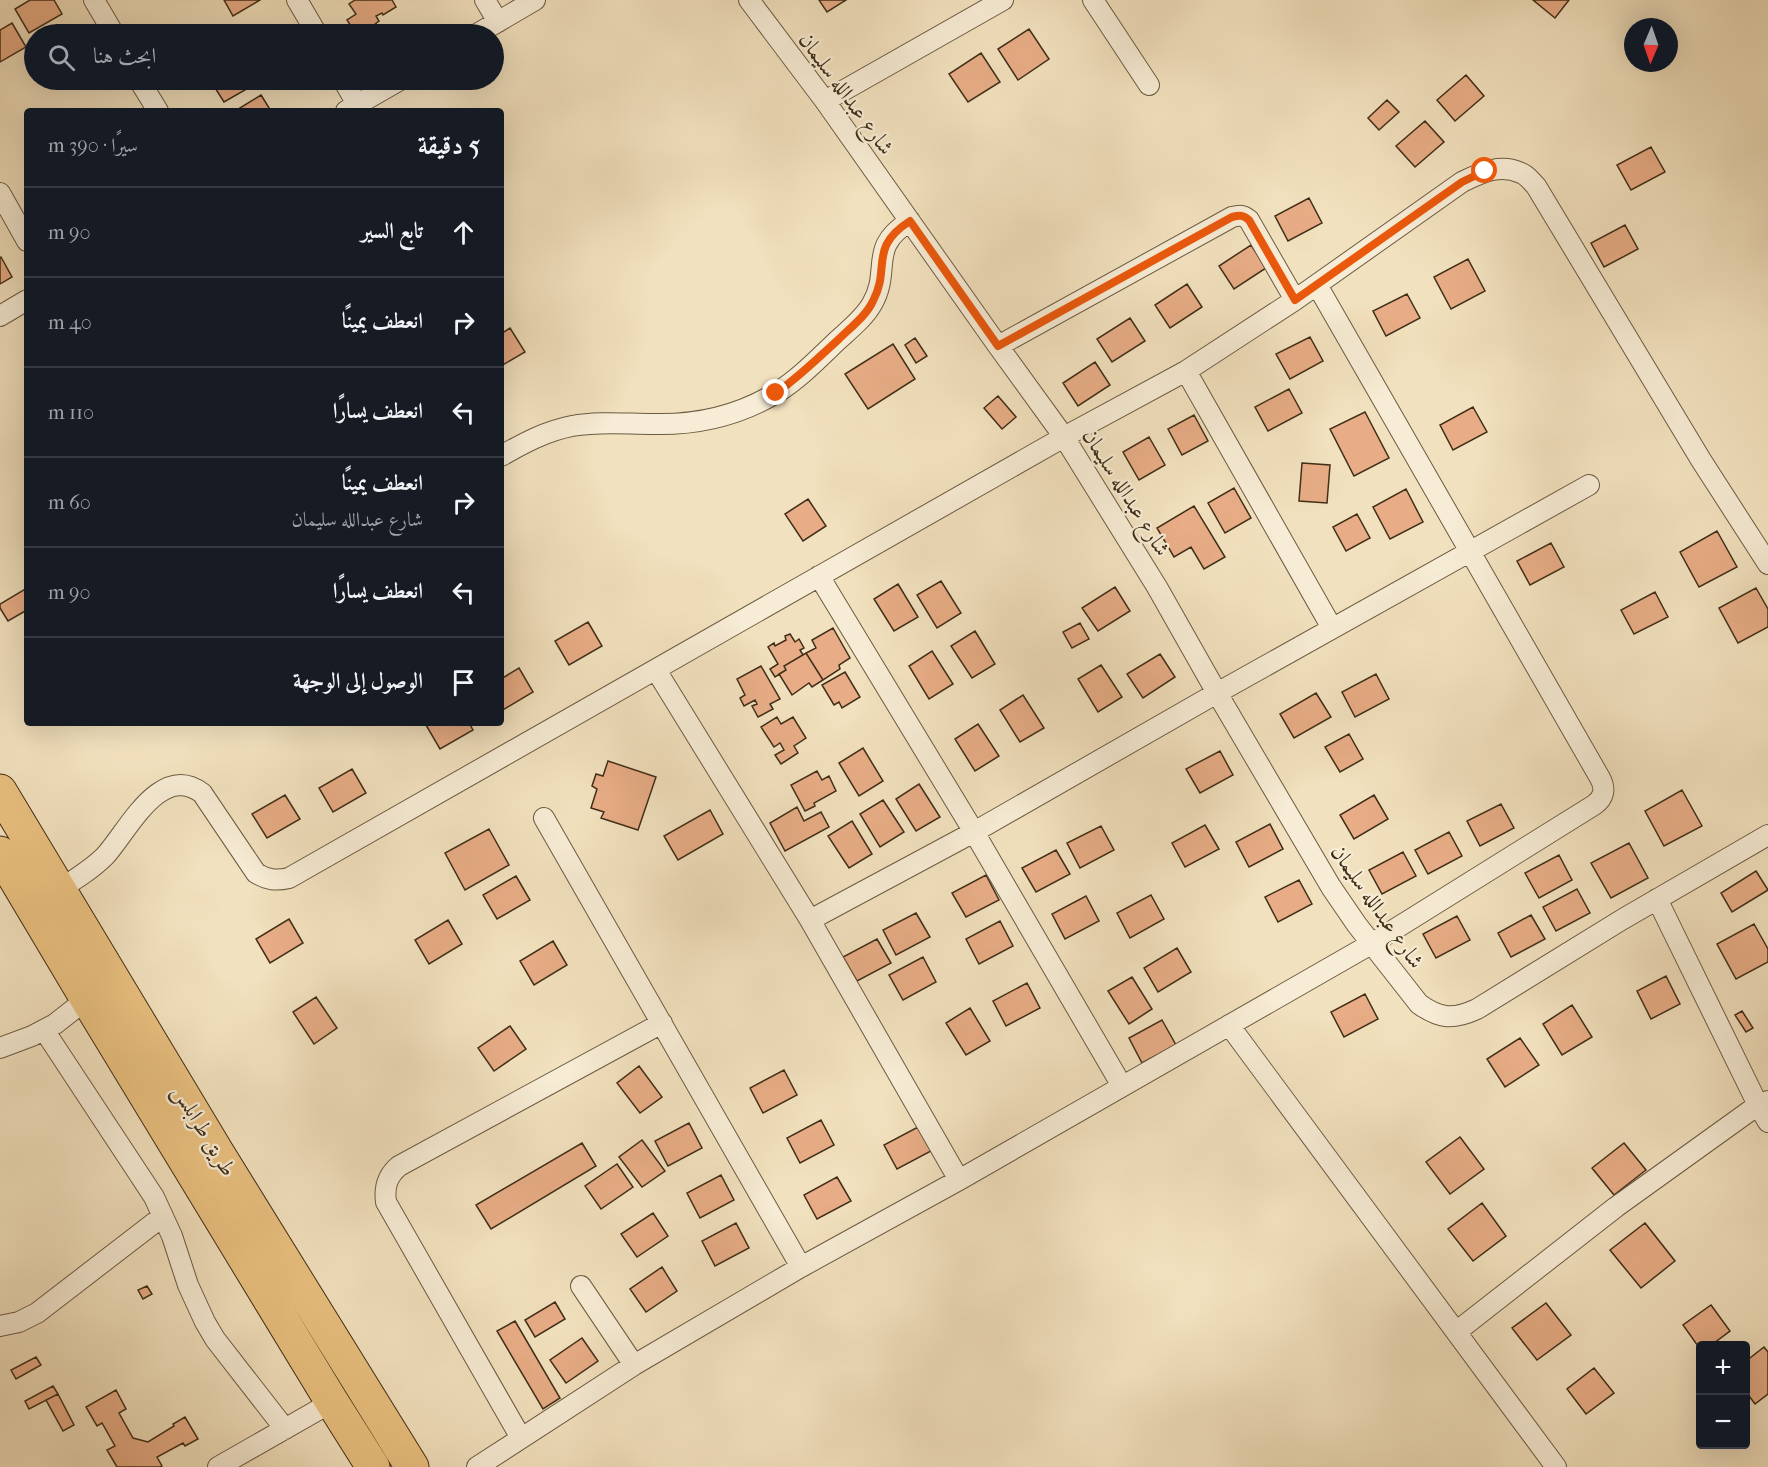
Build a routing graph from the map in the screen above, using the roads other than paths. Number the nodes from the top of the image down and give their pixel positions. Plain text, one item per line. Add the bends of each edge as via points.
1 (94, 0) edge
2 (297, 0) edge
3 (485, 0) edge
4 (535, 0) edge
5 (748, 0) edge
6 (1003, 0) edge
7 (1093, 0) edge
8 (498, 22) junction
9 (108, 24) edge
10 (311, 24) edge
11 (494, 24) edge
12 (1149, 85) dead end
13 (146, 90) edge
14 (346, 90) edge
15 (382, 90) edge
16 (825, 101) junction
17 (156, 108) edge
18 (351, 108) edge
19 (0, 193) edge
20 (910, 221) junction
21 (24, 236) edge
22 (1317, 285) junction
23 (1295, 300) junction
24 (24, 302) edge
25 (0, 316) edge
26 (998, 346) junction
27 (1186, 371) junction
28 (1064, 437) junction
29 (504, 454) edge
30 (1589, 485) dead end
31 (1470, 551) junction
32 (1768, 564) edge
33 (819, 576) junction
34 (1332, 628) junction
35 (656, 670) junction
36 (1217, 693) junction
37 (0, 792) edge
38 (544, 818) dead end
39 (974, 832) junction
40 (1768, 835) edge
41 (0, 853) edge
42 (60, 889) junction
43 (1657, 899) junction
44 (810, 920) junction
45 (1371, 944) junction
46 (87, 999) junction
47 (662, 1023) junction
48 (1229, 1024) junction
49 (44, 1030) junction
50 (0, 1048) edge
51 (1122, 1086) junction
52 (1765, 1110) edge
53 (959, 1180) junction
54 (163, 1216) junction
55 (801, 1267) junction
56 (581, 1286) dead end
57 (0, 1326) edge
58 (1456, 1332) junction
59 (634, 1365) junction
60 (332, 1402) junction
61 (285, 1429) junction
62 (521, 1438) junction
63 (218, 1467) edge
64 (373, 1467) edge
65 (412, 1467) edge
66 (477, 1467) edge
67 (1556, 1467) edge

1 - 9 street
2 - 10 street
3 - 8 street
4 - 8 street
5 - 16 street, شارع عبدالله سليمان
6 - 16 street
7 - 12 street
8 - 11 street
13 - 17 street
14 - 18 street
15 - 18 street
16 - 20 street, شارع عبدالله سليمان
19 - 21 street
20 - 26 street, شارع عبدالله سليمان
20 - 29 street via 885,244 878,291 866,313 808,369 776,393 739,411 697,422 566,427
22 - 23 street
22 - 31 street
22 - 32 street via 1462,182 1485,171 1506,169 1523,173 1536,186
23 - 26 street via 1249,220 1239,215
23 - 27 street
24 - 25 street
26 - 28 street, شارع عبدالله سليمان
27 - 28 street
27 - 34 street
28 - 33 street
28 - 36 street, شارع عبدالله سليمان
30 - 31 street
31 - 34 street
31 - 45 street via 1600,778 1604,793 1599,802
33 - 35 street
33 - 39 street
34 - 36 street
35 - 42 street via 289,878 272,880 256,873 202,793 182,785 153,797 103,857
35 - 44 street
36 - 39 street
36 - 45 street, شارع عبدالله سليمان via 1331,887
37 - 42 highway, طريق طرابلس
38 - 47 street
39 - 44 street
39 - 51 street
40 - 43 street
41 - 46 highway
42 - 65 highway, طريق طرابلس
43 - 45 street, شارع عبدالله سليمان via 1462,1016 1445,1017 1419,1004
43 - 52 street
44 - 53 street
45 - 48 street
46 - 49 street
46 - 60 highway
47 - 55 street
47 - 62 street via 399,1166 386,1184 386,1202
48 - 51 street
48 - 58 street
49 - 50 street
49 - 54 street via 145,1182
51 - 53 street
52 - 58 street via 1616,1207
53 - 55 street
54 - 57 street via 37,1313
54 - 61 street via 205,1322
55 - 59 street
56 - 59 street
58 - 67 street
59 - 62 street
60 - 61 street
60 - 64 highway
61 - 63 street
62 - 66 street

